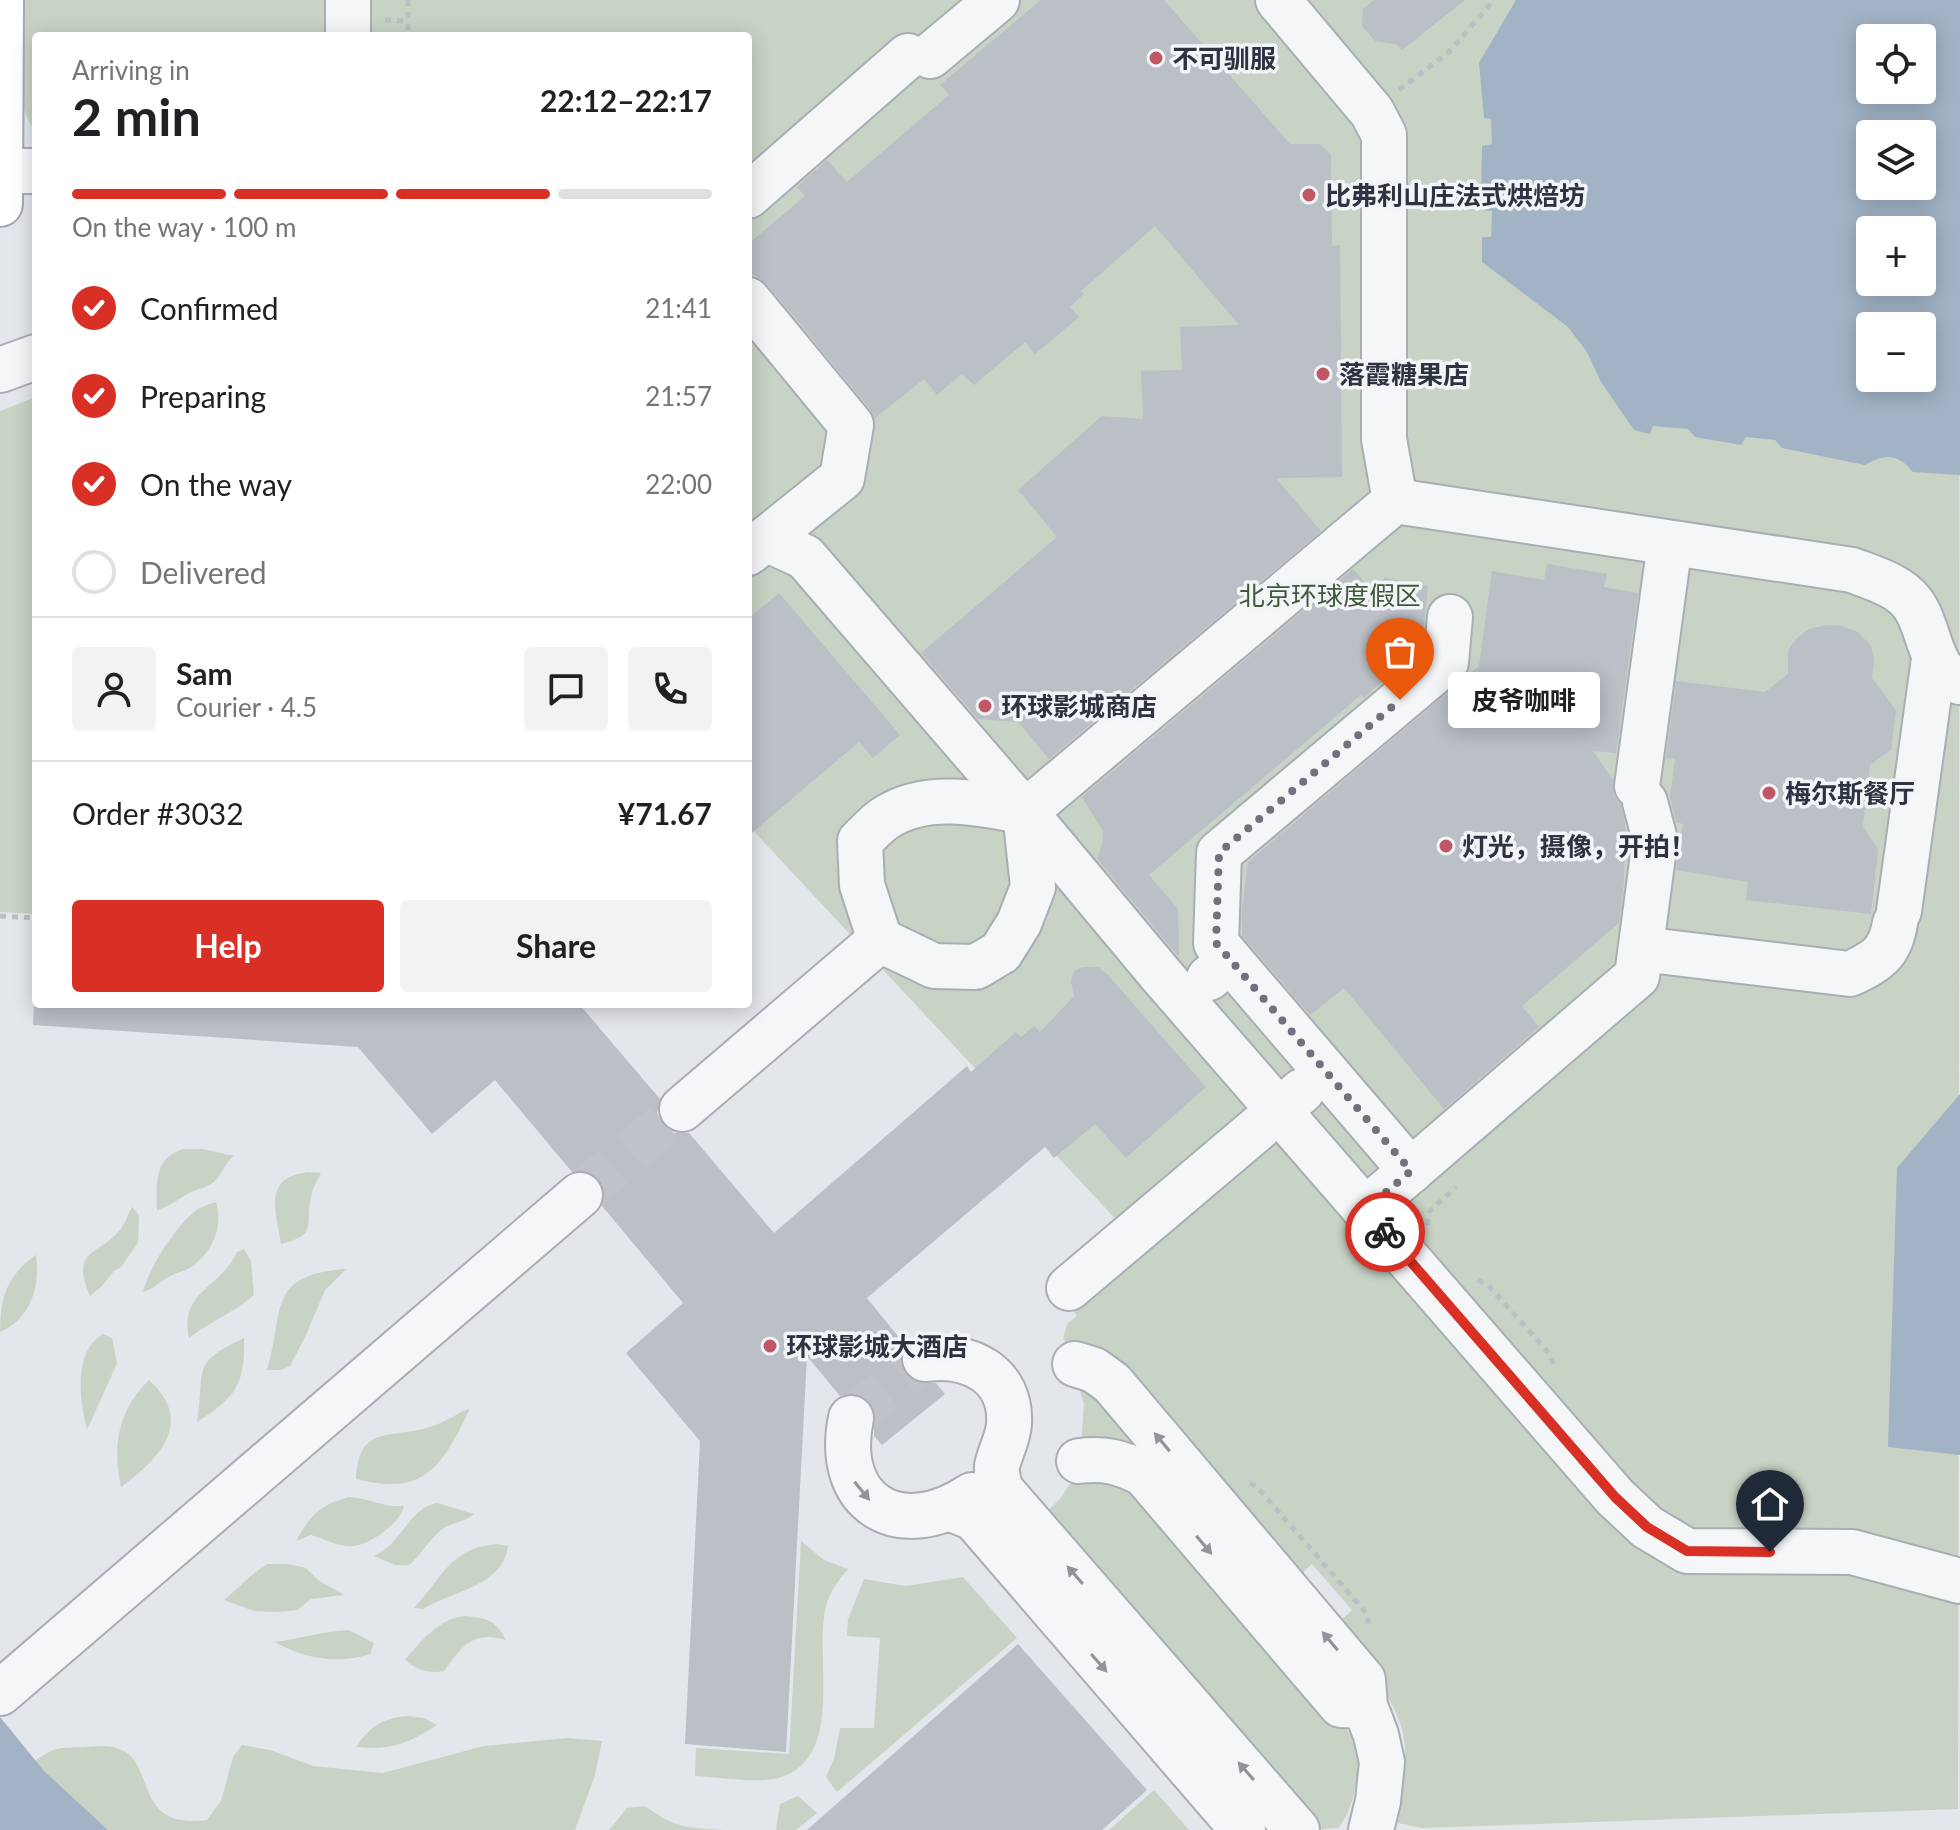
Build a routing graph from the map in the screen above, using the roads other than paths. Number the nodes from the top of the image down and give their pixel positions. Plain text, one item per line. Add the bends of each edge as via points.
1 (1, 0) edge
2 (348, 0) edge
3 (997, 0) edge
4 (1278, 0) edge
5 (348, 32) edge
6 (0, 171) edge
7 (32, 171) edge
8 (752, 193) edge
9 (0, 204) edge
10 (752, 305) edge
11 (32, 358) edge
12 (0, 370) edge
13 (1395, 501) junction
14 (1670, 543) junction
15 (757, 546) edge
16 (1450, 617) dead end
17 (1947, 670) edge
18 (1025, 812) junction
19 (880, 940) junction
20 (1641, 949) junction
21 (1230, 960) junction
22 (1172, 988) junction
23 (1325, 1071) junction
24 (682, 1109) tunnel mouth
25 (1279, 1110) junction
26 (1411, 1171) junction
27 (580, 1195) tunnel mouth
28 (1365, 1210) junction
29 (1069, 1288) dead end
30 (925, 1359) tunnel mouth
31 (1075, 1364) dead end
32 (851, 1418) dead end
33 (1079, 1461) dead end
34 (996, 1469) junction
35 (949, 1508) junction
36 (1960, 1581) edge
37 (2, 1691) edge
38 (1365, 1706) junction
39 (1243, 1830) edge
40 (1297, 1830) edge
41 (1371, 1830) edge

1 - 6 main road
2 - 5 street
3 - 8 street via 919,56
4 - 13 street via 1372,112 1384,135 1384,439
6 - 7 street
6 - 9 main road
10 - 15 street via 851,425 842,478
11 - 12 street
13 - 14 street
13 - 18 street
14 - 17 street via 1852,570 1887,583 1912,602
14 - 20 street via 1641,794 1655,840
15 - 18 street via 805,557
16 - 21 street via 1446,662 1219,853 1216,943
17 - 20 street via 1892,942 1876,961 1850,974
18 - 19 street via 1033,887 1001,952 976,967 934,966
18 - 19 street via 968,801 915,806 884,818 860,841 862,885
18 - 22 street
19 - 24 street
20 - 26 street via 1637,976
21 - 22 street
21 - 23 street
22 - 25 street
23 - 25 street
23 - 26 street
25 - 28 street
25 - 29 street
26 - 28 street
27 - 37 street
28 - 36 street via 1647,1527 1687,1551 1852,1552
30 - 34 street via 960,1359 980,1366 996,1380 1009,1423
38 -> 31 street via 1363,1680 1112,1383
32 -> 35 street via 847,1458 863,1496 900,1516 926,1517
33 -> 38 street via 1102,1458 1144,1474 1341,1705
34 - 35 street via 980,1489
40 -> 34 street via 1001,1490
35 -> 39 street via 974,1518
38 - 41 street via 1382,1762

